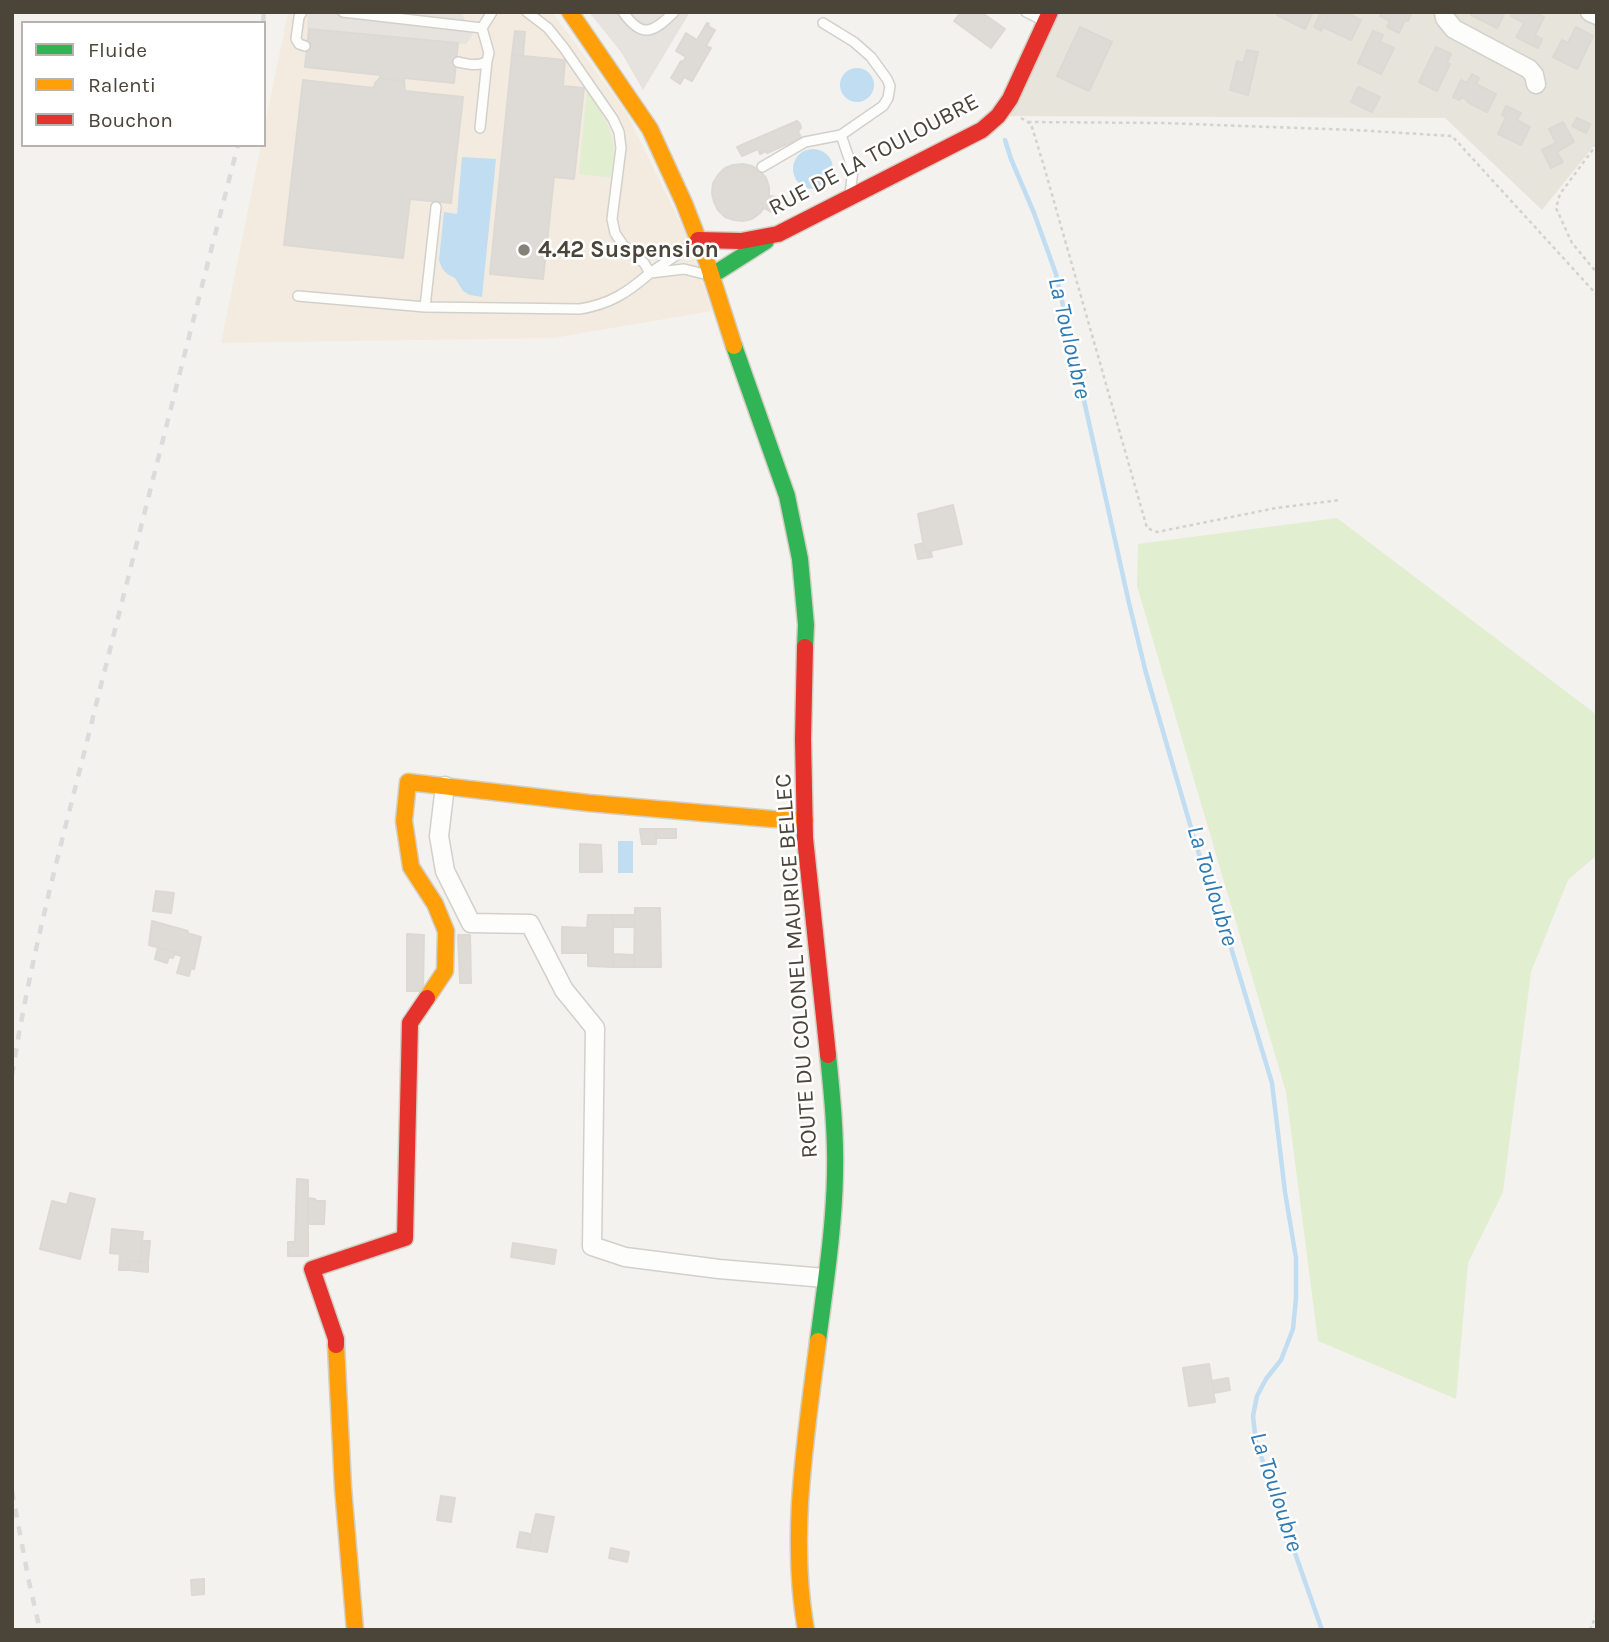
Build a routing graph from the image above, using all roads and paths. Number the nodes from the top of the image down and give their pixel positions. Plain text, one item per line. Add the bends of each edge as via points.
1 (302, 12) edge
2 (343, 12) edge
3 (492, 12) edge
4 (527, 12) edge
5 (569, 12) edge
6 (623, 12) edge
7 (674, 12) edge
8 (1026, 12) edge
9 (1444, 12) edge
10 (1590, 12) edge
11 (1597, 15) edge
12 (1048, 17) edge
13 (823, 23) dead end
14 (482, 27) junction
15 (305, 46) dead end
16 (487, 61) junction
17 (458, 62) dead end
18 (1536, 84) dead end
19 (1020, 117) dead end
20 (1028, 122) junction
21 (480, 128) dead end
22 (841, 135) junction
23 (1597, 144) edge
24 (762, 167) dead end
25 (863, 178) junction
26 (436, 207) dead end
27 (778, 234) junction
28 (698, 240) junction
29 (710, 272) junction
30 (650, 273) junction
31 (1597, 273) edge
32 (1597, 295) edge
33 (298, 296) dead end
34 (425, 307) junction
35 (1340, 500) dead end
36 (445, 786) junction
37 (804, 820) junction
38 (825, 1278) junction
39 (1597, 1613) edge
40 (355, 1630) edge
41 (806, 1630) edge
42 (1590, 1630) edge

1 - 15 lane via 296,39
2 - 14 lane
3 - 14 lane
4 - 30 lane via 548,28 613,119 621,148 612,219 615,233
5 - 28 street, ROUTE DU COLONEL MAURICE BELLEC via 650,129
6 - 7 lane via 637,29 645,30 660,26
8 - 12 lane
9 - 18 street via 1454,29 1529,69
10 - 11 street
12 - 25 street, RUE DE LA TOULOUBRE via 998,117 982,130
13 - 22 lane via 871,57 890,86 883,106
14 - 16 lane
16 - 17 lane via 477,65
16 - 21 lane
19 - 20 path
20 - 32 path via 1452,136
20 - 35 path via 1147,528 1157,532
22 - 24 lane via 806,142
22 - 25 lane
23 - 31 path via 1560,194 1556,208 1572,243
25 - 27 street, RUE DE LA TOULOUBRE via 849,197
26 - 34 lane
27 - 28 street, RUE DE LA TOULOUBRE via 741,241
27 - 29 street
28 - 29 street, ROUTE DU COLONEL MAURICE BELLEC
28 - 30 lane
29 - 30 lane
29 - 37 street, ROUTE DU COLONEL MAURICE BELLEC via 787,496 800,559 806,625
30 - 34 lane via 618,298 580,309
33 - 34 lane
36 - 37 street
36 - 38 street via 439,836 444,871 471,923 530,924 565,990 595,1028 592,1246 638,1259
36 - 40 street via 408,782 404,821 411,867 446,931 445,971 410,1023 405,1238 312,1269 336,1339
37 - 38 street, ROUTE DU COLONEL MAURICE BELLEC via 834,1113 835,1175
38 - 41 street, ROUTE DU COLONEL MAURICE BELLEC via 802,1473 799,1540
39 - 42 path

